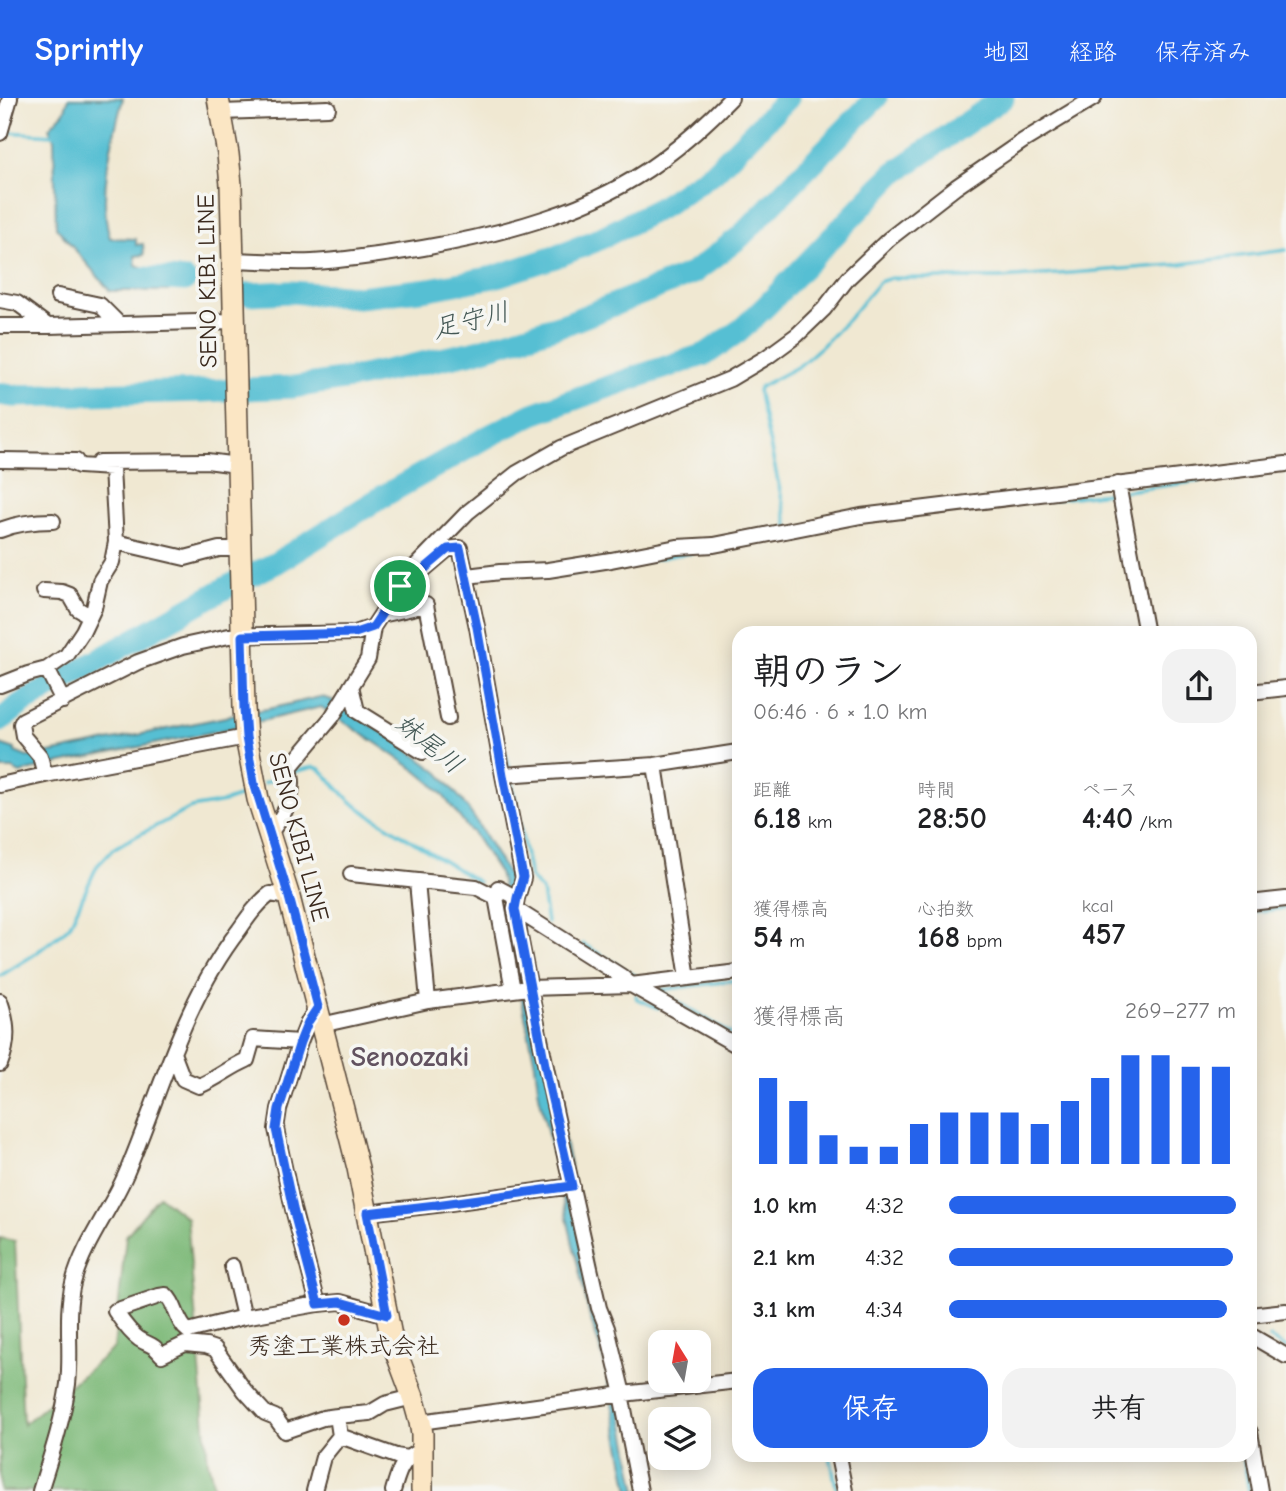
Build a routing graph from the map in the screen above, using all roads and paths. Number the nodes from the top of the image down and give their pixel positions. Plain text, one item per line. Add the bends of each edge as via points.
1 (10, 98) edge
2 (731, 98) edge
3 (1094, 98) edge
4 (220, 105) edge
5 (328, 108) dead end
6 (1, 131) edge
7 (233, 260) junction
8 (58, 296) dead end
9 (0, 300) edge
10 (119, 324) junction
11 (235, 325) junction
12 (0, 326) edge
13 (48, 326) junction
14 (0, 460) edge
15 (238, 460) junction
16 (66, 461) junction
17 (1286, 464) edge
18 (1119, 490) junction
19 (53, 521) dead end
20 (0, 530) edge
21 (116, 542) junction
22 (240, 555) junction
23 (467, 576) junction
24 (400, 586) junction
25 (44, 591) dead end
26 (90, 616) junction
27 (377, 621) junction
28 (1144, 626) edge
29 (242, 636) junction
30 (48, 672) junction
31 (0, 685) edge
32 (351, 686) junction
33 (1286, 688) edge
34 (1257, 691) edge
35 (62, 698) junction
36 (448, 718) dead end
37 (245, 724) junction
38 (423, 752) dead end
39 (732, 753) edge
40 (43, 766) junction
41 (656, 768) junction
42 (507, 775) junction
43 (0, 785) edge
44 (269, 834) junction
45 (351, 874) dead end
46 (417, 882) junction
47 (289, 897) junction
48 (508, 898) junction
49 (1286, 898) edge
50 (1257, 902) edge
51 (732, 973) edge
52 (688, 978) junction
53 (641, 983) junction
54 (520, 989) junction
55 (0, 1001) edge
56 (428, 1001) junction
57 (320, 1016) junction
58 (300, 1042) junction
59 (732, 1042) edge
60 (173, 1053) junction
61 (0, 1064) edge
62 (566, 1188) junction
63 (367, 1213) junction
64 (232, 1266) dead end
65 (318, 1304) junction
66 (1286, 1311) edge
67 (1257, 1314) edge
68 (387, 1315) junction
69 (244, 1317) junction
70 (1257, 1339) edge
71 (1286, 1356) edge
72 (732, 1382) edge
73 (617, 1395) junction
74 (413, 1396) junction
75 (337, 1416) junction
76 (420, 1422) junction
77 (340, 1436) junction
78 (415, 1455) junction
79 (839, 1462) edge
80 (1255, 1462) edge
81 (40, 1491) edge
82 (314, 1491) edge
83 (393, 1491) edge
84 (422, 1491) edge
85 (640, 1491) edge
86 (845, 1491) edge
87 (1260, 1491) edge

1 - 6 street
2 - 7 street via 658,163 584,203 531,224 388,254 312,262
3 - 24 street via 1023,141 899,231 848,278 797,335 767,357 730,379 561,448 517,473 468,512
4 - 5 street
4 - 7 main road, SENO KIBI LINE via 230,170
7 - 11 main road, SENO KIBI LINE
8 - 10 street via 100,305
9 - 13 street via 17,303
10 - 11 street
10 - 13 street
11 - 15 main road, SENO KIBI LINE
12 - 13 street
14 - 16 street
15 - 16 street
15 - 22 main road, SENO KIBI LINE
16 - 21 street via 112,468
17 - 18 street
18 - 23 street via 861,516 714,545 677,547 548,570
18 - 28 street
19 - 20 street
21 - 22 street via 185,558 219,550
21 - 26 street
22 - 29 main road, SENO KIBI LINE
23 - 24 street via 460,548 448,549
23 - 42 street
24 - 27 street
25 - 26 street via 71,595 78,609
26 - 30 street via 67,655
27 - 29 street via 355,633
27 - 32 street via 368,659
27 - 36 street via 426,605
29 - 35 street via 183,646
29 - 37 main road, SENO KIBI LINE
30 - 31 street
30 - 35 street
32 - 38 street via 357,711
32 - 44 street via 290,773 287,807
33 - 34 street
35 - 40 street via 20,724
37 - 40 street
37 - 44 main road, SENO KIBI LINE via 255,788
39 - 41 street
40 - 43 street
41 - 42 street
41 - 52 street
42 - 48 street via 523,877
44 - 47 main road, SENO KIBI LINE
45 - 46 street
46 - 48 street via 476,887
46 - 56 street
47 - 57 main road, SENO KIBI LINE
47 - 60 street via 270,894 261,900 223,950 189,1012
48 - 53 street via 621,976
48 - 54 street
48 - 54 street
49 - 50 street
51 - 52 street
52 - 53 street
53 - 54 street
53 - 59 street
54 - 56 street
54 - 62 street
55 - 61 street via 7,1044
56 - 57 street
57 - 58 street via 308,1022
57 - 63 main road, SENO KIBI LINE
58 - 60 street via 253,1039 247,1060 199,1086 183,1079
58 - 65 street via 276,1129
60 - 81 street via 125,1176 73,1284 68,1382 57,1439
62 - 63 street
62 - 73 street via 607,1328
63 - 68 main road, SENO KIBI LINE
64 - 69 street
65 - 68 street via 340,1302
65 - 69 street
66 - 67 street
68 - 74 main road, SENO KIBI LINE
69 - 75 street via 188,1331 166,1295 115,1311 138,1338 162,1355 185,1344 215,1349 245,1391 285,1431
70 - 71 street
72 - 73 street
73 - 76 street
73 - 85 street
74 - 75 street via 370,1413
74 - 76 main road, SENO KIBI LINE
75 - 77 street
76 - 78 main road, SENO KIBI LINE
77 - 78 street via 396,1456
77 - 82 street via 323,1457
78 - 83 street via 398,1474
78 - 84 main road, SENO KIBI LINE
79 - 86 street
80 - 87 street

